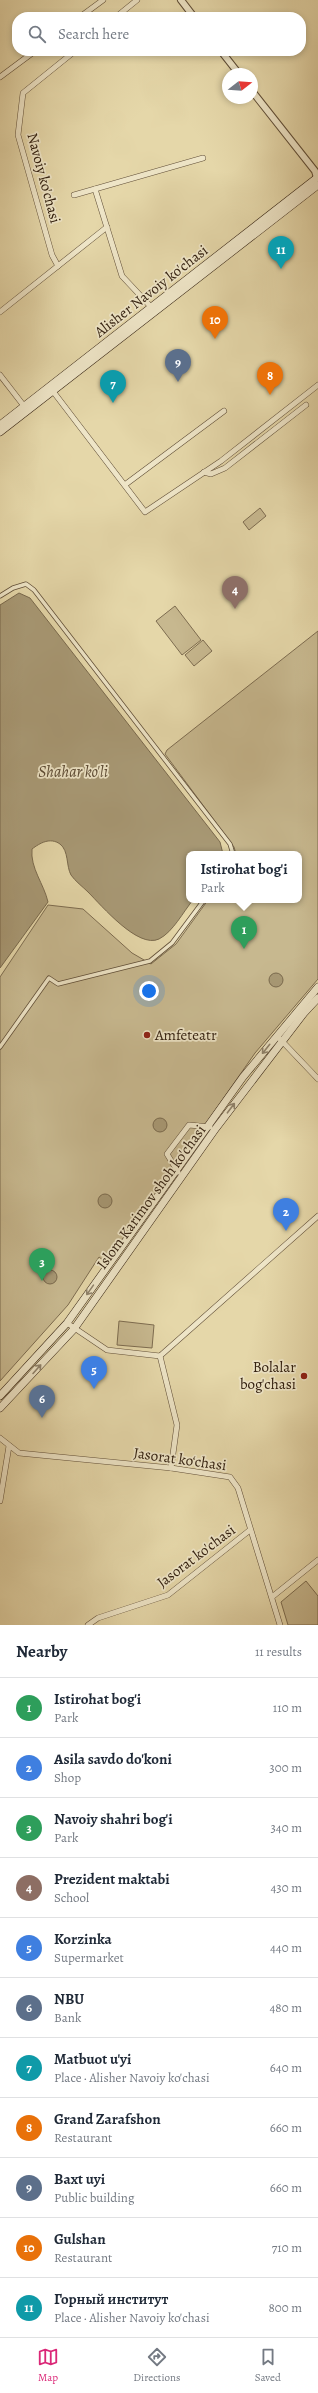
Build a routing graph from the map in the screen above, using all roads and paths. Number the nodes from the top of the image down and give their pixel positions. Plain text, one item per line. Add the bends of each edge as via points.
1 (103, 0) edge
2 (136, 0) edge
3 (181, 0) edge
4 (87, 12) edge
5 (122, 12) edge
6 (190, 12) edge
7 (28, 56) edge
8 (69, 56) edge
9 (225, 56) edge
10 (234, 68) edge
11 (0, 77) edge
12 (258, 99) edge
13 (204, 158) dead end
14 (317, 177) edge
15 (95, 189) junction
16 (74, 195) dead end
17 (107, 228) junction
18 (58, 266) junction
19 (153, 309) junction
20 (0, 312) edge
21 (0, 375) edge
22 (318, 385) edge
23 (51, 389) junction
24 (306, 405) dead end
25 (24, 406) junction
26 (224, 411) dead end
27 (0, 425) edge
28 (0, 432) edge
29 (204, 472) junction
30 (126, 484) junction
31 (0, 596) edge
32 (232, 851) edge
33 (202, 903) edge
34 (318, 987) edge
35 (318, 998) edge
36 (276, 1036) junction
37 (282, 1042) junction
38 (0, 1047) edge
39 (318, 1079) edge
40 (208, 1127) junction
41 (216, 1128) junction
42 (176, 1169) junction
43 (181, 1177) junction
44 (318, 1216) edge
45 (67, 1323) junction
46 (74, 1329) junction
47 (160, 1356) junction
48 (0, 1396) edge
49 (0, 1408) edge
50 (0, 1438) edge
51 (9, 1446) junction
52 (171, 1468) junction
53 (0, 1501) edge
54 (250, 1530) junction
55 (318, 1560) edge
56 (272, 1596) junction
57 (89, 1625) edge
58 (280, 1625) edge

1 - 4 street
2 - 5 street
3 - 6 street
7 - 11 street
8 - 18 street, Navoiy ko'chasi via 23,93 18,135 52,255
9 - 10 street
12 - 14 street
13 - 15 street, Navoiy ko'chasi
14 - 19 main road, Alisher Navoiy ko'chasi
15 - 16 street, Navoiy ko'chasi
15 - 17 street
17 - 18 street
17 - 19 street via 122,276
18 - 20 street
19 - 23 main road, Alisher Navoiy ko'chasi
21 - 25 street
22 - 29 street
23 - 25 main road, Alisher Navoiy ko'chasi
23 - 28 main road, Alisher Navoiy ko'chasi
23 - 30 street
24 - 29 street via 225,468 211,474
25 - 27 main road, Alisher Navoiy ko'chasi
26 - 30 street
29 - 30 street via 145,512
31 - 32 street via 26,584 34,590 190,791 230,844
33 - 38 street via 172,943 150,961 58,984 49,978
34 - 36 main road, Islom Karimov shoh ko'chasi
35 - 37 main road, Islom Karimov shoh ko'chasi
36 - 37 street
36 -> 40 main road, Islom Karimov shoh ko'chasi
37 - 39 street
41 -> 37 main road, Islom Karimov shoh ko'chasi
40 - 41 street
40 - 42 main road, Islom Karimov shoh ko'chasi
40 - 42 street via 189,1125 167,1154
41 - 43 main road, Islom Karimov shoh ko'chasi
42 - 43 street
42 -> 45 main road, Islom Karimov shoh ko'chasi
43 - 46 main road, Islom Karimov shoh ko'chasi
44 - 47 street
45 - 46 street
45 - 48 main road, Islom Karimov shoh ko'chasi
46 - 47 street via 107,1350
49 -> 46 main road, Islom Karimov shoh ko'chasi
47 - 52 street via 177,1425
50 - 51 street, Jasorat ko‘chasi
51 - 52 street, Jasorat ko‘chasi via 19,1453
51 - 53 street
52 - 54 street, Jasorat ko‘chasi via 230,1477 238,1488
54 - 56 street, Jasorat ko‘chasi
54 - 57 street, Jasorat ko'chasi via 168,1596 98,1618
55 - 56 street
56 - 58 street, Jasorat ko‘chasi

